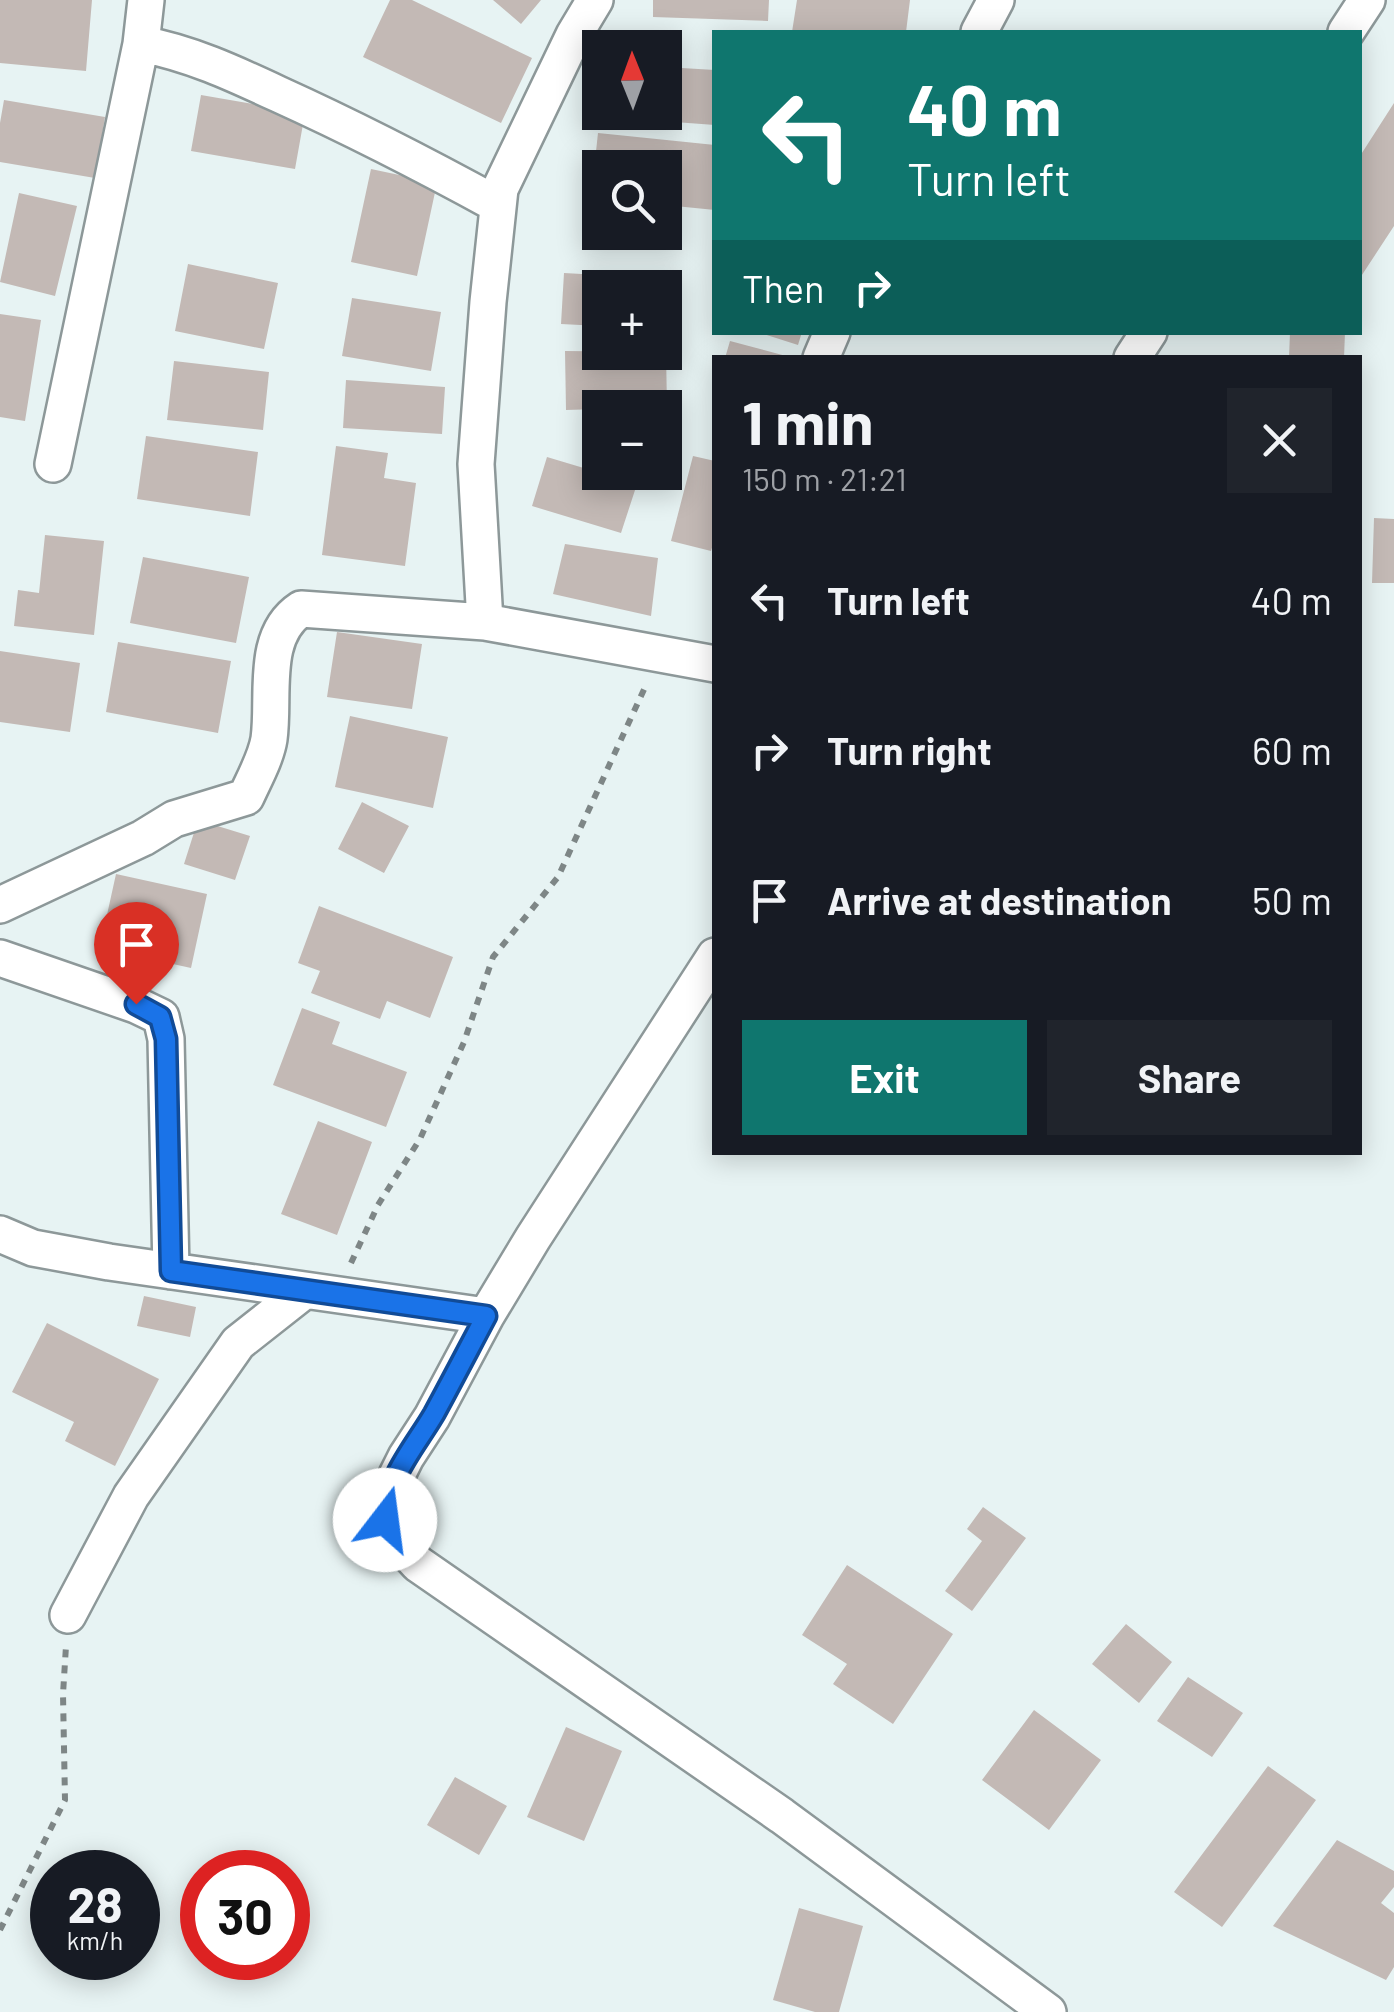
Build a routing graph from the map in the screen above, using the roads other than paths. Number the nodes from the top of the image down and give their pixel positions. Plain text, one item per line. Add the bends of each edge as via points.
1 (146, 0) edge
2 (595, 0) edge
3 (996, 0) edge
4 (1367, 0) edge
5 (980, 30) edge
6 (1347, 30) edge
7 (141, 44) junction
8 (498, 205) junction
9 (52, 464) dead end
10 (484, 622) junction
11 (712, 656) edge
12 (0, 905) edge
13 (0, 958) edge
14 (712, 960) edge
15 (0, 1234) edge
16 (171, 1271) junction
17 (320, 1293) junction
18 (486, 1316) junction
19 (68, 1615) road end
20 (1048, 2012) edge

1 - 7 street
2 - 8 street via 509,165
3 - 5 street
4 - 6 street
7 - 8 street via 228,71 374,137
7 - 9 street
8 - 10 street via 476,464
10 - 11 street via 660,654
10 - 12 street via 301,610 287,618 276,640 269,743 246,797 174,819
13 - 16 street via 160,1017 166,1039
14 - 18 street
15 - 16 street via 33,1248
16 - 17 street
17 - 18 street
17 - 19 street via 238,1342 131,1496
18 - 20 street via 386,1499 385,1520 394,1538 418,1564 782,1816

